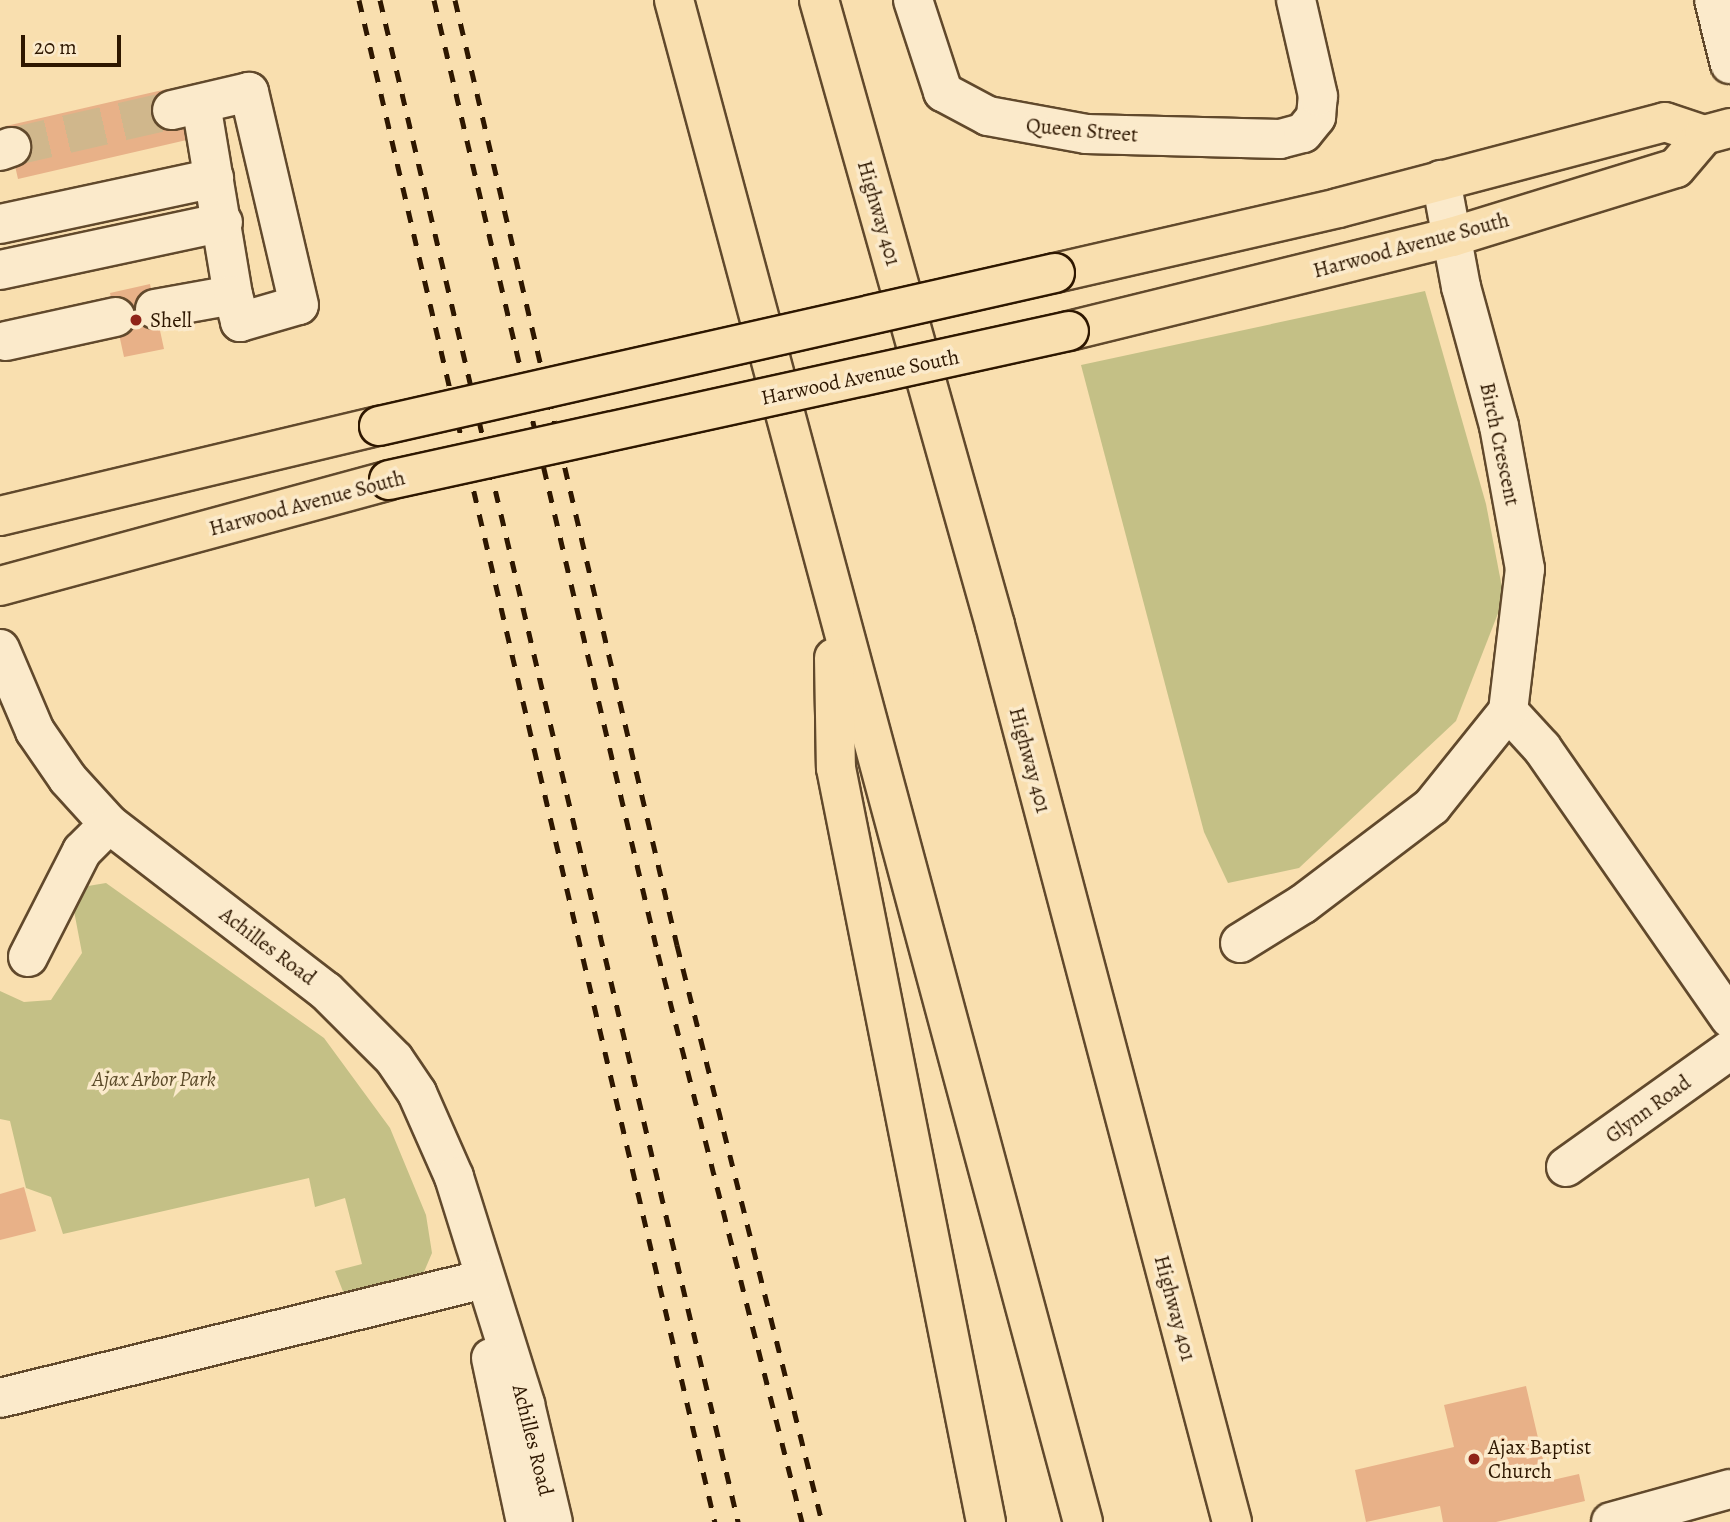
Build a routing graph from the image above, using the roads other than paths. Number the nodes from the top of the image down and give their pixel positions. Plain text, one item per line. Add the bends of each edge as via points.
1 (674, 0) edge
2 (819, 0) edge
3 (913, 0) edge
4 (1296, 0) edge
5 (1714, 0) edge
6 (1730, 64) edge
7 (1717, 132) edge
8 (214, 178) junction
9 (1441, 180) junction
10 (223, 222) junction
11 (0, 224) edge
12 (1452, 237) junction
13 (0, 270) edge
14 (236, 308) junction
15 (155, 309) dead end
16 (115, 317) dead end
17 (2, 332) edge
18 (0, 516) edge
19 (0, 586) edge
20 (833, 600) junction
21 (0, 649) edge
22 (1508, 711) junction
23 (109, 824) junction
24 (1240, 943) dead end
25 (28, 957) dead end
26 (1730, 1018) edge
27 (1730, 1050) edge
28 (1566, 1167) dead end
29 (482, 1280) junction
30 (0, 1398) edge
31 (1209, 1437) junction
32 (1730, 1489) edge
33 (526, 1522) edge
34 (554, 1522) edge
35 (986, 1522) edge
36 (1083, 1522) edge
37 (1232, 1522) edge
38 (1241, 1522) edge
39 (1611, 1522) edge

1 - 20 main road
2 - 31 main road, Highway 401 via 995,625
3 - 4 street, Queen Street via 943,92 988,116 1086,134 1280,139 1303,133 1316,117 1318,96
5 - 6 street
7 - 9 main road, Harwood Avenue South via 1665,122
7 - 12 main road, Harwood Avenue South via 1676,168
8 - 10 street
8 - 11 street
8 - 14 street via 186,107 249,92 299,305
9 - 12 street, Birch Crescent
9 - 18 main road, Harwood Avenue South, bridge via 1338,208
10 - 13 street
10 - 14 street
12 - 19 main road, Harwood Avenue South, bridge via 1069,331 389,481
12 - 22 street, Birch Crescent via 1499,426 1525,569
14 - 15 street
16 - 17 street
20 - 35 main road via 836,768
20 - 36 main road
21 - 23 street, Achilles Road via 35,731 68,779
22 - 24 street via 1432,806 1303,904
22 - 26 street via 1542,748
23 - 25 street via 82,851
23 - 29 street, Achilles Road via 326,990 394,1059 437,1134
27 - 28 street, Glynn Road
29 - 30 street
29 - 33 street, Achilles Road via 499,1411
29 - 34 street, Achilles Road via 525,1404
31 - 37 main road, Highway 401
31 - 38 main road
32 - 39 street

